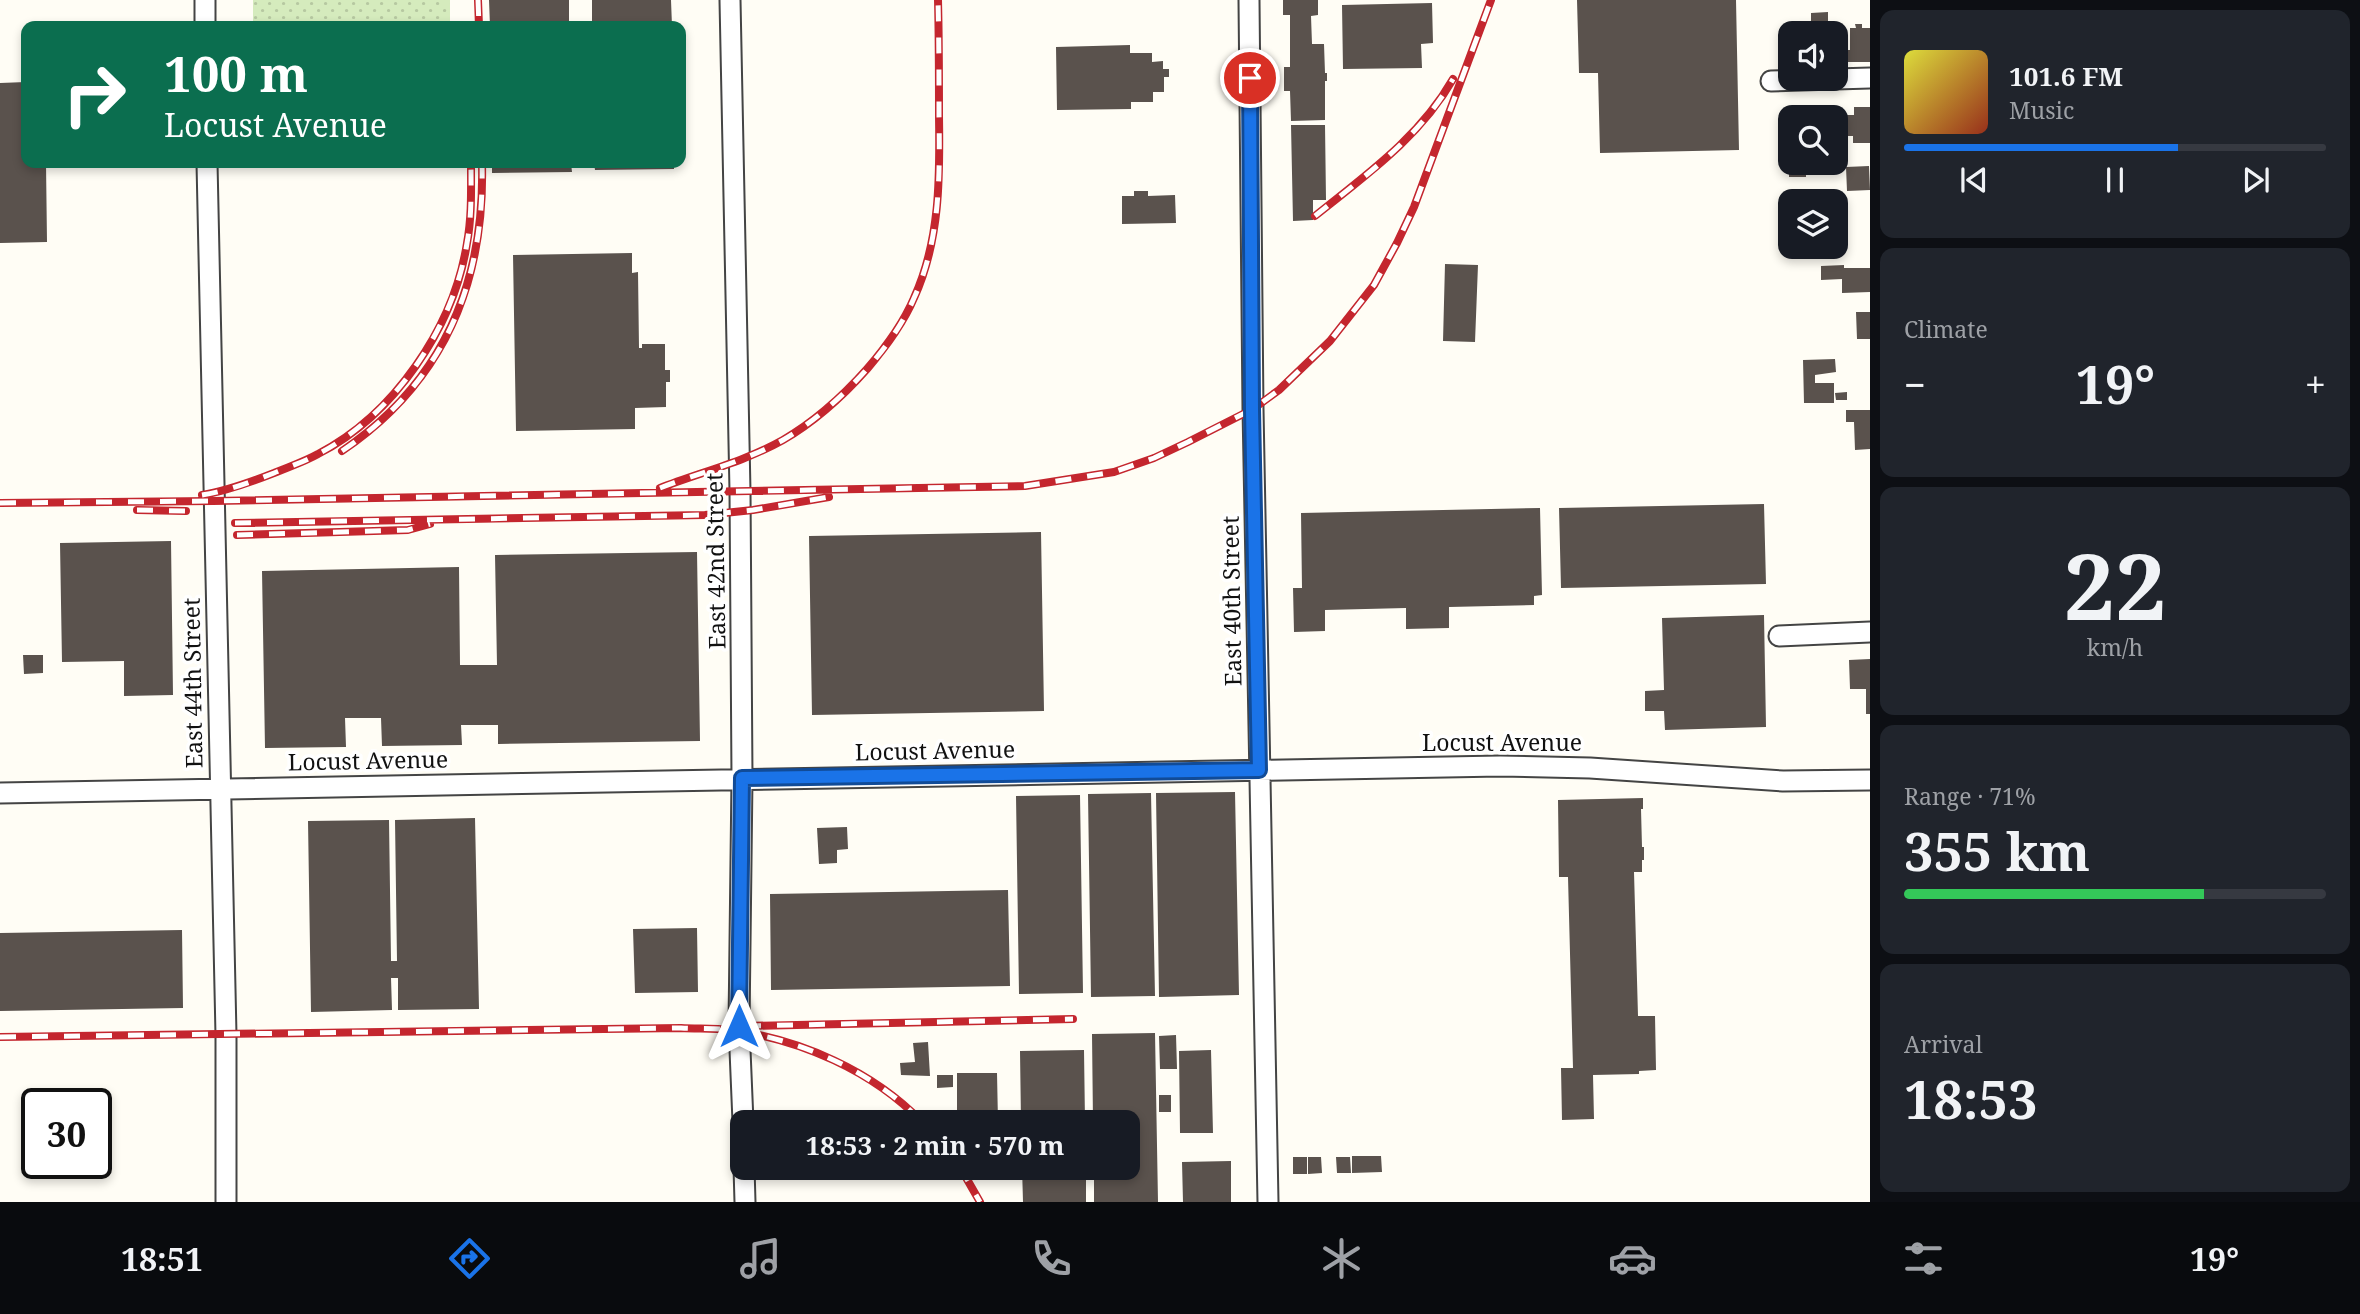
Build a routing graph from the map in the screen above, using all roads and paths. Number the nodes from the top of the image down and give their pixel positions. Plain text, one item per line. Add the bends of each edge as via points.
1 (205, 0) edge
2 (730, 0) edge
3 (1249, 0) edge
4 (205, 21) edge
5 (1870, 78) edge
6 (1848, 79) edge
7 (1771, 81) dead end
8 (1778, 81) edge
9 (207, 168) edge
10 (1870, 632) edge
11 (1779, 636) dead end
12 (1259, 770) junction
13 (742, 778) junction
14 (1870, 779) edge
15 (220, 789) junction
16 (0, 793) edge
17 (742, 1110) edge
18 (744, 1180) edge
19 (226, 1202) edge
20 (745, 1202) edge
21 (1268, 1202) edge

1 - 4 street
2 - 13 street, East 42nd Street
3 - 12 street, East 40th Street
5 - 6 street
7 - 8 street
9 - 15 street, East 44th Street
10 - 11 street
12 - 13 street, Locust Avenue
12 - 14 street, Locust Avenue via 1542,765 1783,782
12 - 21 street, East 40th Street
13 - 15 street, Locust Avenue
13 - 17 street, East 42nd Street
15 - 16 street, Locust Avenue
15 - 19 street, East 44th Street
18 - 20 street

